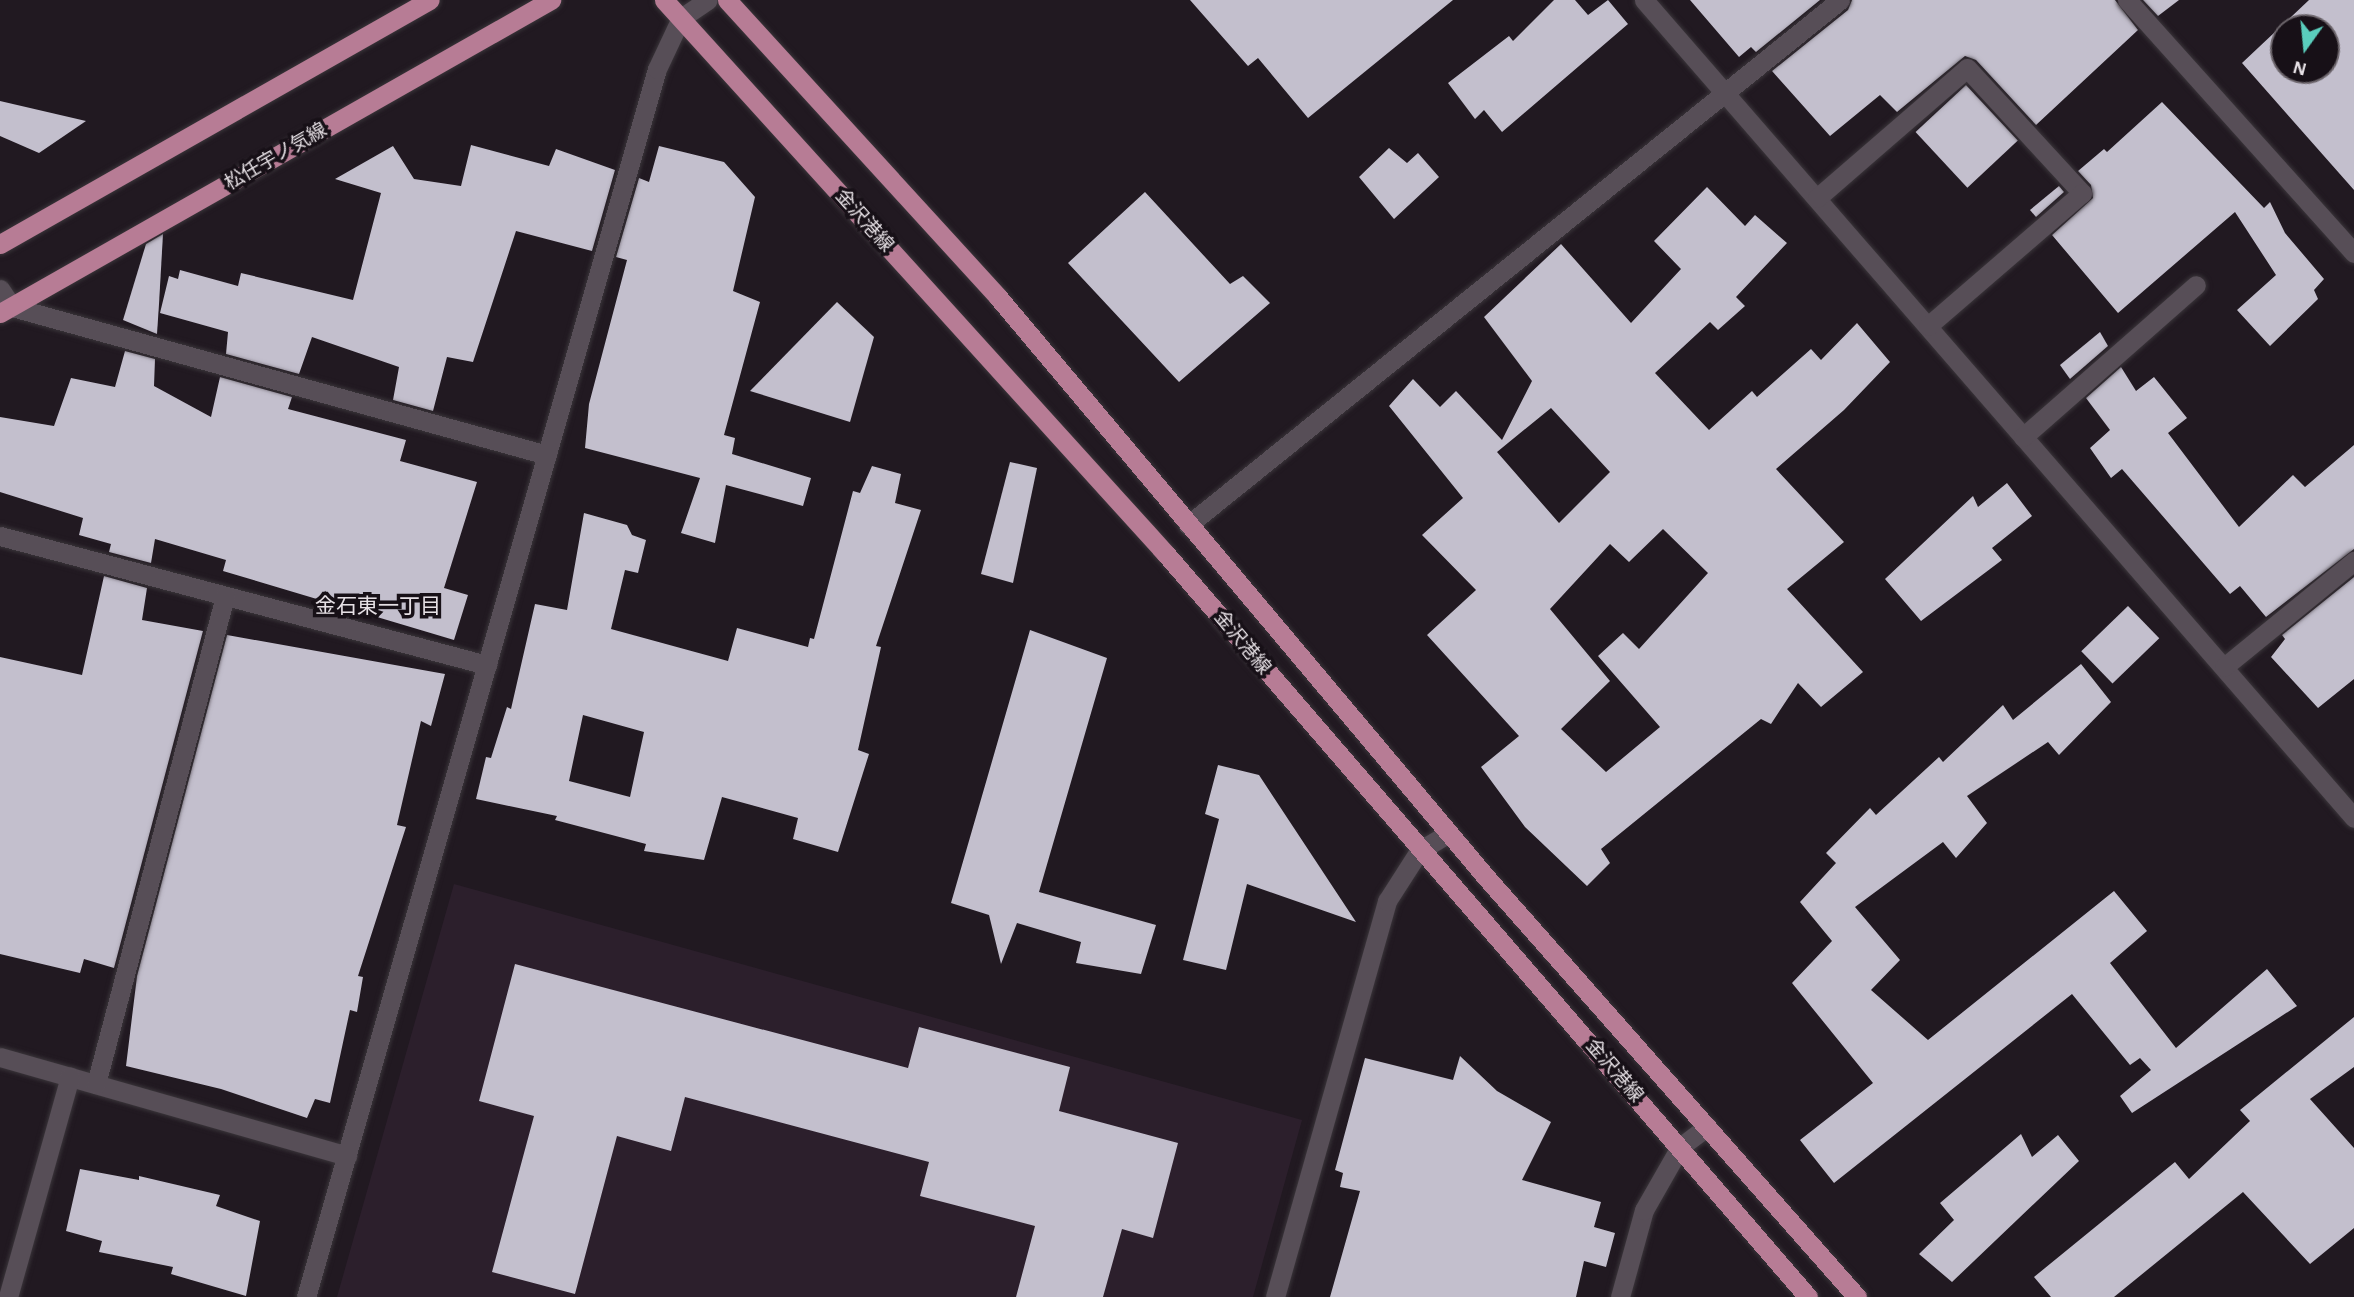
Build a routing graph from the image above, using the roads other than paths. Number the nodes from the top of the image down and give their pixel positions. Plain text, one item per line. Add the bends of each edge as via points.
1 (429, 0) edge
2 (551, 0) edge
3 (664, 0) edge
4 (708, 0) edge
5 (727, 0) edge
6 (1644, 0) edge
7 (1840, 0) edge
8 (2127, 0) edge
9 (681, 18) junction
10 (1726, 93) junction
11 (1817, 198) junction
12 (0, 244) edge
13 (2354, 253) edge
14 (2196, 285) dead end
15 (0, 289) edge
16 (6, 310) edge
17 (1928, 326) junction
18 (2023, 437) junction
19 (547, 455) junction
20 (1188, 525) junction
21 (0, 536) edge
22 (2354, 561) edge
23 (225, 596) junction
24 (487, 666) junction
25 (2224, 667) junction
26 (2354, 818) edge
27 (1449, 833) junction
28 (1419, 851) junction
29 (0, 1057) edge
30 (70, 1077) junction
31 (96, 1084) junction
32 (1707, 1127) junction
33 (1680, 1147) junction
34 (347, 1156) junction
35 (8, 1267) edge
36 (8, 1297) edge
37 (306, 1297) edge
38 (1275, 1297) edge
39 (1620, 1297) edge
40 (1808, 1297) edge
41 (1857, 1297) edge

1 - 12 main road
2 - 16 main road, 松任宇ノ気線
3 - 9 main road, 金沢港線
4 - 9 street
5 - 20 main road, 金沢港線 via 998,297
6 - 10 street
7 - 10 street
8 - 13 street
9 - 19 street via 657,69
9 - 28 main road, 金沢港線 via 1166,554
10 - 11 street
10 - 20 street
11 - 17 street
11 - 17 street via 1967,68 2082,192
14 - 18 street
15 - 16 street
16 - 19 street
17 - 18 street
18 - 25 street
19 - 24 street
20 - 27 main road, 金沢港線
21 - 23 street
22 - 25 street
23 - 24 street
23 - 31 street
24 - 34 street
25 - 26 street
27 - 28 street
27 - 32 main road, 金沢港線
28 - 33 main road, 金沢港線
28 - 38 street via 1387,901
29 - 30 street
30 - 31 street
30 - 35 street
31 - 34 street
32 - 33 street
32 - 41 main road, 金沢港線
33 - 39 street via 1644,1210
33 - 40 main road, 金沢港線
34 - 37 street
35 - 36 street

